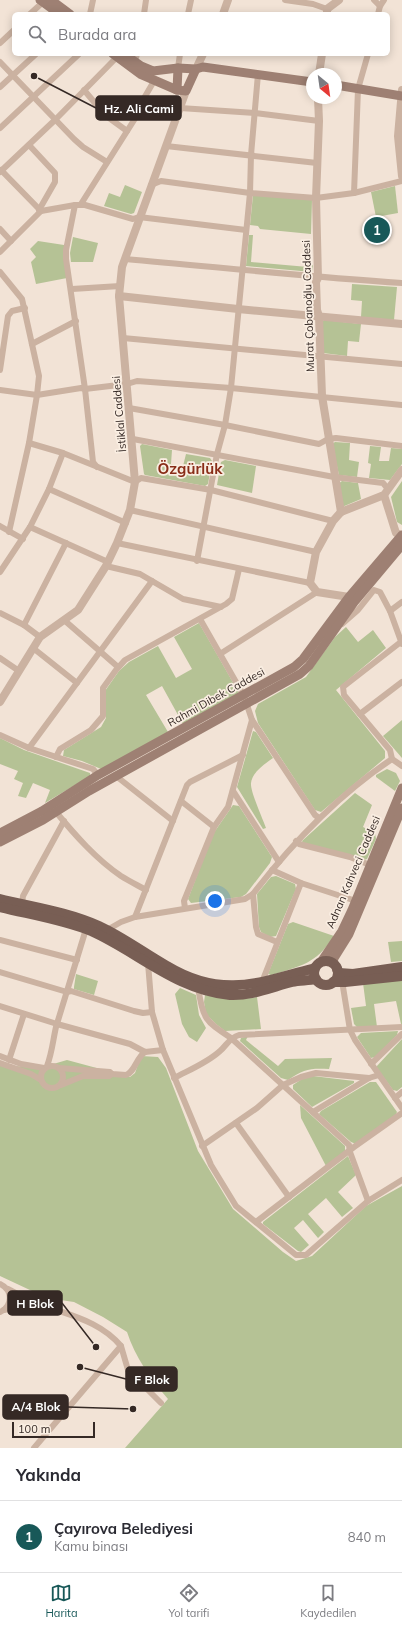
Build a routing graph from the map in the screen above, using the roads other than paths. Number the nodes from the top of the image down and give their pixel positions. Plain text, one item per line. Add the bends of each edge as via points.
1 (93, 0) edge
2 (146, 0) edge
3 (191, 0) edge
4 (228, 0) edge
5 (285, 0) edge
6 (339, 0) edge
7 (374, 0) edge
8 (45, 1) edge
9 (382, 3) edge
10 (327, 11) edge
11 (32, 12) edge
12 (57, 12) edge
13 (66, 12) edge
14 (90, 12) edge
15 (144, 12) edge
16 (188, 12) edge
17 (224, 12) edge
18 (12, 32) edge
19 (0, 43) edge
20 (34, 56) edge
21 (77, 56) edge
22 (117, 56) edge
23 (119, 56) edge
24 (124, 56) edge
25 (180, 56) edge
26 (202, 56) edge
27 (322, 56) edge
28 (367, 56) edge
29 (136, 58) edge
30 (0, 62) edge
31 (178, 68) junction
32 (320, 68) edge
33 (196, 69) junction
34 (258, 74) junction
35 (13, 75) junction
36 (154, 81) junction
37 (306, 81) edge
38 (342, 87) edge
39 (0, 88) edge
40 (358, 89) junction
41 (84, 90) junction
42 (177, 90) junction
43 (186, 91) junction
44 (402, 94) edge
45 (34, 97) junction
46 (318, 104) edge
47 (180, 108) junction
48 (255, 113) junction
49 (56, 119) junction
50 (319, 121) junction
51 (0, 128) edge
52 (127, 131) junction
53 (29, 145) junction
54 (166, 146) junction
55 (251, 155) junction
56 (108, 162) junction
57 (317, 163) junction
58 (1, 171) edge
59 (402, 176) edge
60 (402, 182) edge
61 (151, 184) junction
62 (250, 193) junction
63 (354, 193) junction
64 (316, 198) junction
65 (78, 205) junction
66 (40, 210) junction
67 (139, 217) junction
68 (0, 229) edge
69 (246, 230) junction
70 (12, 241) junction
71 (0, 252) edge
72 (125, 260) junction
73 (242, 269) junction
74 (0, 272) edge
75 (318, 278) junction
76 (402, 283) edge
77 (120, 286) junction
78 (72, 289) junction
79 (119, 296) junction
80 (25, 308) junction
81 (238, 309) junction
82 (319, 316) junction
83 (76, 321) junction
84 (402, 324) edge
85 (123, 338) junction
86 (32, 344) junction
87 (234, 350) junction
88 (321, 356) junction
89 (402, 364) edge
90 (0, 370) edge
91 (127, 384) junction
92 (231, 388) junction
93 (85, 389) junction
94 (0, 390) edge
95 (37, 395) junction
96 (322, 396) junction
97 (402, 405) edge
98 (129, 408) junction
99 (225, 425) junction
100 (133, 439) junction
101 (328, 439) junction
102 (28, 443) junction
103 (402, 446) edge
104 (63, 453) junction
105 (217, 454) junction
106 (97, 467) junction
107 (402, 470) edge
108 (334, 477) junction
109 (135, 482) junction
110 (49, 489) junction
111 (212, 490) junction
112 (386, 492) junction
113 (130, 510) junction
114 (341, 512) junction
115 (333, 520) junction
116 (126, 523) junction
117 (0, 526) edge
118 (30, 526) junction
119 (204, 527) junction
120 (9, 532) junction
121 (402, 535) edge
122 (23, 538) junction
123 (66, 543) junction
124 (117, 544) junction
125 (402, 545) edge
126 (316, 552) junction
127 (197, 561) junction
128 (2, 564) edge
129 (107, 564) junction
130 (239, 569) junction
131 (0, 572) edge
132 (152, 581) junction
133 (310, 583) junction
134 (317, 592) junction
135 (349, 597) junction
136 (402, 602) edge
137 (221, 607) junction
138 (390, 611) junction
139 (0, 613) edge
140 (200, 619) junction
141 (64, 620) junction
142 (24, 625) junction
143 (330, 635) junction
144 (40, 637) junction
145 (402, 642) edge
146 (33, 648) junction
147 (100, 652) junction
148 (220, 654) junction
149 (0, 658) edge
150 (118, 667) junction
151 (20, 671) junction
152 (402, 682) edge
153 (77, 683) junction
154 (245, 700) junction
155 (0, 702) edge
156 (360, 714) junction
157 (252, 720) junction
158 (0, 736) edge
159 (29, 748) junction
160 (243, 755) junction
161 (56, 757) junction
162 (392, 759) junction
163 (402, 766) edge
164 (98, 775) junction
165 (116, 776) junction
166 (402, 788) edge
167 (233, 790) junction
168 (181, 801) junction
169 (402, 808) edge
170 (56, 812) junction
171 (319, 818) junction
172 (64, 821) junction
173 (173, 821) junction
174 (214, 827) junction
175 (0, 833) edge
176 (0, 842) edge
177 (296, 842) junction
178 (279, 862) junction
179 (370, 865) junction
180 (272, 870) junction
181 (301, 883) junction
182 (146, 890) junction
183 (253, 894) junction
184 (0, 899) edge
185 (356, 901) junction
186 (22, 904) junction
187 (0, 907) edge
188 (185, 908) junction
189 (135, 917) junction
190 (86, 929) junction
191 (107, 930) junction
192 (0, 940) edge
193 (277, 942) junction
194 (77, 960) junction
195 (148, 963) junction
196 (318, 965) junction
197 (335, 966) junction
198 (402, 967) edge
199 (0, 972) edge
200 (402, 976) edge
201 (316, 980) junction
202 (262, 982) junction
203 (333, 982) junction
204 (345, 982) junction
205 (198, 988) junction
206 (67, 992) junction
207 (0, 1006) edge
208 (152, 1012) junction
209 (24, 1014) junction
210 (57, 1024) junction
211 (402, 1027) edge
212 (350, 1030) junction
213 (402, 1034) edge
214 (231, 1038) junction
215 (163, 1050) junction
216 (145, 1052) junction
217 (51, 1054) junction
218 (0, 1056) edge
219 (9, 1060) junction
220 (0, 1063) edge
221 (371, 1064) junction
222 (46, 1067) junction
223 (58, 1067) junction
224 (112, 1074) junction
225 (379, 1075) junction
226 (174, 1078) junction
227 (369, 1078) junction
228 (41, 1080) junction
229 (60, 1085) junction
230 (283, 1085) junction
231 (402, 1092) edge
232 (395, 1098) junction
233 (402, 1108) edge
234 (313, 1112) junction
235 (402, 1113) edge
236 (236, 1123) junction
237 (202, 1146) junction
238 (350, 1152) junction
239 (402, 1180) edge
240 (289, 1197) junction
241 (368, 1201) junction
242 (256, 1222) junction
243 (0, 1284) edge
244 (8, 1289) junction
245 (44, 1306) junction
246 (2, 1311) edge
247 (121, 1346) junction
248 (161, 1403) dead end
249 (34, 1448) edge

1 - 14 street
2 - 15 street
3 - 16 street
4 - 17 street
5 - 10 street via 313,4
6 - 10 street
7 - 9 street
8 - 11 street
8 - 12 main road
8 - 13 main road
18 - 19 street
20 - 35 street
21 - 45 street
22 - 41 street
23 - 36 main road via 140,74
24 - 29 main road
25 - 31 street
26 - 33 street
27 - 32 street
28 - 40 street
29 - 31 main road via 145,68 153,71
30 - 35 street
31 - 33 main road
31 - 42 main road
33 - 34 main road via 203,67
33 - 43 main road
34 - 37 main road
34 - 48 street
35 - 39 street
35 - 45 street
36 - 42 main road
36 - 52 street
38 - 40 main road
40 - 44 main road
40 - 63 street
41 - 49 street
41 - 52 street via 105,115
42 - 43 main road
42 - 47 street
43 - 47 street, İstiklal Caddesi
44 - 59 street via 398,136
45 - 49 street
45 - 51 street
46 - 50 street, Murat Çobanoğlu Caddesi
47 - 48 street
47 - 54 street, İstiklal Caddesi
48 - 50 street
48 - 55 street
49 - 53 street
49 - 56 street via 83,147
50 - 57 street, Murat Çobanoğlu Caddesi
52 - 56 street
53 - 58 street
53 - 66 street via 55,173 55,182
54 - 55 street
54 - 61 street, İstiklal Caddesi
55 - 57 street
55 - 62 street
56 - 65 street
57 - 64 street, Murat Çobanoğlu Caddesi
58 - 66 street
60 - 63 street
61 - 62 street via 161,181
61 - 67 street, İstiklal Caddesi
62 - 64 street
62 - 69 street
63 - 64 street
64 - 75 street, Murat Çobanoğlu Caddesi
65 - 66 street
65 - 67 street via 133,219
65 - 78 street via 66,250
66 - 70 street
67 - 69 street
67 - 72 street, İstiklal Caddesi
68 - 70 street
69 - 73 street
70 - 71 street
72 - 73 street
72 - 77 street, İstiklal Caddesi
73 - 75 street
73 - 81 street
74 - 80 street via 22,299
75 - 76 street
75 - 82 street, Murat Çobanoğlu Caddesi via 316,282
77 - 78 street
77 - 79 street, İstiklal Caddesi
78 - 83 street
79 - 81 street
79 - 85 street, İstiklal Caddesi
80 - 86 street
80 - 90 street via 12,311 8,316
81 - 82 street
81 - 87 street
82 - 84 street
82 - 88 street, Murat Çobanoğlu Caddesi
83 - 86 street
83 - 93 street
85 - 87 street
85 - 91 street, İstiklal Caddesi
86 - 95 street via 38,376
87 - 88 street
87 - 92 street
88 - 89 street
88 - 96 street, Murat Çobanoğlu Caddesi
91 - 92 street via 138,381
91 - 93 street
91 - 98 street, İstiklal Caddesi
92 - 96 street
92 - 99 street
93 - 95 street
93 - 106 street via 93,462
94 - 95 street
95 - 102 street
96 - 97 street
96 - 101 street, Murat Çobanoğlu Caddesi
98 - 99 street
98 - 100 street, İstiklal Caddesi
99 - 101 street via 319,444
99 - 105 street
100 - 105 street
100 - 109 street, İstiklal Caddesi
101 - 103 street
101 - 108 street, Murat Çobanoğlu Caddesi
102 - 104 street
102 - 120 street
104 - 106 street
104 - 110 street
105 - 108 street
105 - 111 street
106 - 109 street
107 - 112 street
108 - 112 street via 383,482
108 - 114 street, Murat Çobanoğlu Caddesi
109 - 111 street via 141,478
109 - 113 street, İstiklal Caddesi
110 - 116 street
110 - 118 street
111 - 115 street
111 - 119 street
112 - 114 street
112 - 121 street via 396,533
113 - 116 street, İstiklal Caddesi
113 - 119 street
114 - 115 street
115 - 126 street
116 - 124 street, İstiklal Caddesi
117 - 120 street
118 - 122 street
118 - 123 street
119 - 126 street
119 - 127 street
120 - 122 street
121 - 135 main road, Rahmi Dibek Caddesi
122 - 128 street
123 - 129 street
123 - 142 street
124 - 127 street
124 - 129 street, İstiklal Caddesi
125 - 143 main road, Rahmi Dibek Caddesi via 365,588
126 - 133 street
127 - 130 street
128 - 131 street
129 - 132 street via 140,574
129 - 141 street, İstiklal Caddesi via 78,610
130 - 133 street
130 - 137 street via 232,599
132 - 137 street via 183,599
132 - 147 street
133 - 134 street
134 - 135 street
134 - 148 street
135 - 154 main road, Rahmi Dibek Caddesi via 299,664
136 - 138 street
137 - 140 street
138 - 143 street via 380,592 374,590 358,610
138 - 145 street
139 - 142 street
140 - 148 street
140 - 150 street via 125,660
141 - 144 street, İstiklal Caddesi
141 - 147 street
142 - 144 street
143 - 154 main road, Rahmi Dibek Caddesi via 305,670
144 - 146 street, İstiklal Caddesi
145 - 156 street via 343,687 344,695
146 - 151 street, İstiklal Caddesi
146 - 153 street
147 - 150 street
147 - 153 street
148 - 154 street
149 - 151 street
150 - 161 street via 103,688 103,716 91,730 60,749
151 - 155 street, İstiklal Caddesi
152 - 156 street
153 - 159 street
154 - 157 street
154 - 164 main road, Rahmi Dibek Caddesi
154 - 165 main road, Rahmi Dibek Caddesi
156 - 162 street via 390,750
157 - 160 street
157 - 171 street
158 - 159 street
159 - 161 street
160 - 167 street
160 - 168 street via 190,782
161 - 164 street via 93,769
162 - 163 street
162 - 171 street
164 - 175 main road, Rahmi Dibek Caddesi via 42,811
165 - 170 main road, Rahmi Dibek Caddesi
165 - 173 street
166 - 179 main road, Adnan Kahveci Caddesi
167 - 174 street via 228,807
167 - 178 street
168 - 173 street
168 - 174 street
169 - 197 main road, Adnan Kahveci Caddesi via 350,934 334,958
170 - 172 street
170 - 176 main road, Rahmi Dibek Caddesi
171 - 177 street
172 - 182 street via 108,866
172 - 186 street
173 - 182 street
174 - 188 street via 184,901
177 - 178 street
177 - 179 street
178 - 180 street
179 - 185 main road, Adnan Kahveci Caddesi
180 - 181 street
180 - 183 street
181 - 185 street
181 - 193 street
182 - 189 street
183 - 188 street via 245,899
183 - 193 street via 258,934
184 - 186 main road
185 - 196 main road, Adnan Kahveci Caddesi via 342,931
186 - 191 main road via 78,918
187 - 190 main road
188 - 189 street
189 - 191 street
190 - 194 street
190 - 195 main road
191 - 202 main road via 167,967 196,980 222,986
192 - 194 street
193 - 202 street
194 - 206 street
195 - 205 main road via 174,979
195 - 208 street
196 - 197 main road via 327,961
196 - 201 main road via 314,974
196 - 202 main road
197 - 198 main road via 339,973 353,974
197 - 203 main road via 338,976
199 - 206 street
200 - 204 main road
201 - 203 main road via 326,985
201 - 205 main road via 294,981 245,995 216,993
203 - 204 main road
204 - 212 street via 343,987
205 - 214 street via 204,1014 212,1025
206 - 208 street via 71,991 134,1011
206 - 210 street
207 - 209 street
208 - 215 street
209 - 210 street
209 - 219 street
210 - 216 street via 130,1044
210 - 217 street
211 - 212 street
212 - 214 street via 239,1035
212 - 221 street
213 - 221 street
214 - 226 street via 220,1051
214 - 230 street
215 - 216 street
215 - 226 street
216 - 224 street via 129,1074
217 - 222 street
217 - 223 street
218 - 219 street
219 - 222 street
220 - 228 street
221 - 225 street
222 - 223 street
222 - 228 street via 41,1074
223 - 224 street
223 - 229 street via 63,1076
224 - 229 street via 83,1076
225 - 227 street
225 - 232 street
226 - 237 street
227 - 230 street via 316,1073
227 - 234 street
228 - 229 street via 50,1088
230 - 234 street
230 - 236 street
231 - 232 street
232 - 233 street
234 - 238 street via 349,1145
235 - 238 street
236 - 237 street
236 - 240 street
237 - 242 street via 236,1206
238 - 240 street
238 - 241 street
239 - 241 street
240 - 242 street
241 - 242 street via 306,1255 296,1255
243 - 244 street
244 - 245 street
244 - 246 street via 8,1307
245 - 246 street via 22,1305
245 - 247 street via 98,1325
247 - 248 street via 128,1370
247 - 249 street

